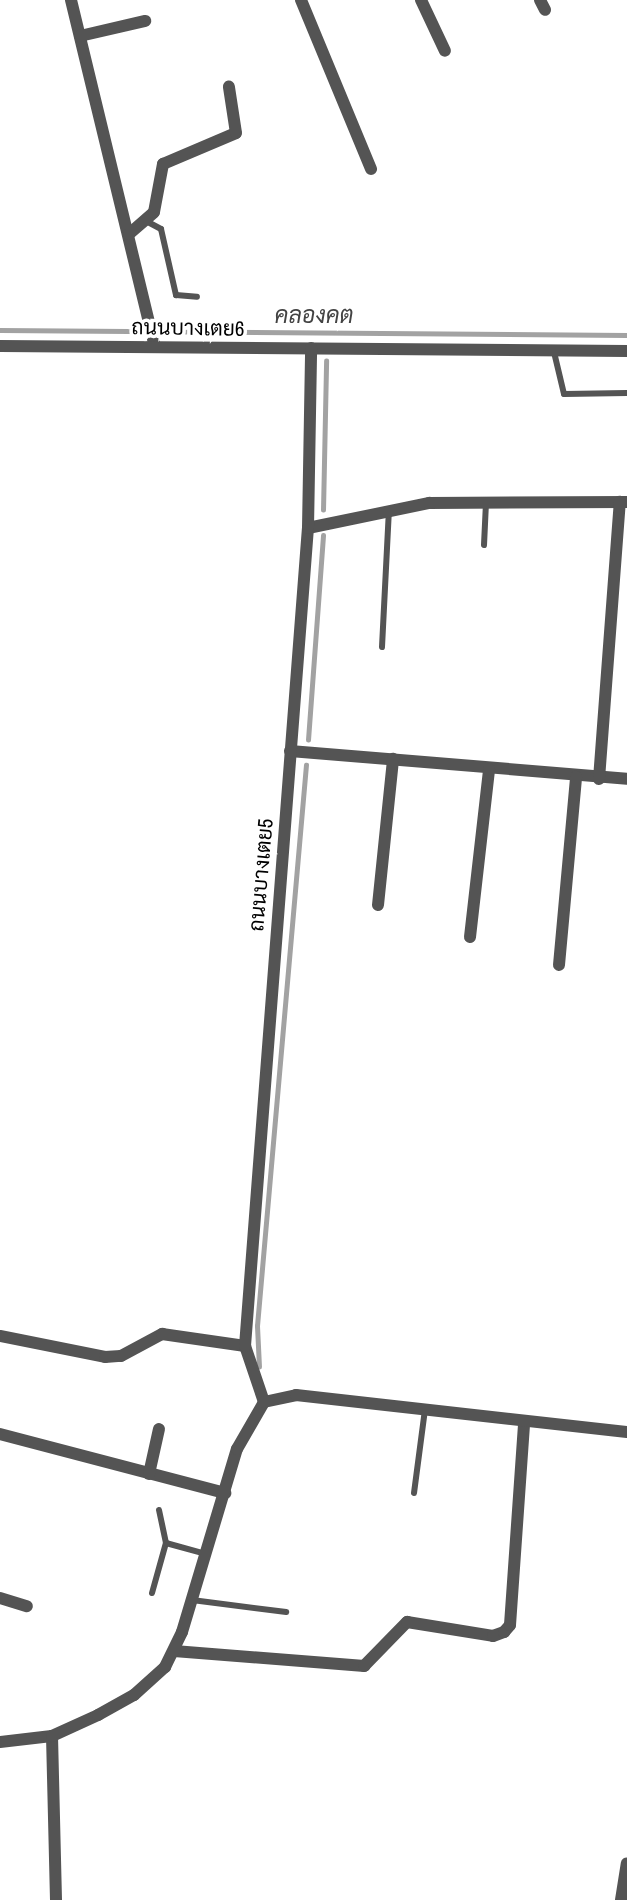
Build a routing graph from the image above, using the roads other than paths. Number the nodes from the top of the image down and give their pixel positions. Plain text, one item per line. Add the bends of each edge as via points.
1 (71, 0) edge
2 (301, 0) edge
3 (421, 0) edge
4 (145, 22) dead end
5 (80, 36) junction
6 (445, 51) dead end
7 (229, 87) dead end
8 (371, 169) dead end
9 (146, 221) junction
10 (129, 234) junction
11 (197, 297) dead end
12 (154, 345) junction
13 (0, 346) edge
14 (310, 348) junction
15 (554, 350) junction
16 (627, 351) edge
17 (627, 394) edge
18 (486, 502) junction
19 (624, 502) edge
20 (389, 509) junction
21 (308, 528) junction
22 (484, 545) dead end
23 (382, 648) dead end
24 (290, 751) junction
25 (393, 759) junction
26 (489, 769) junction
27 (576, 777) junction
28 (599, 779) junction
29 (627, 779) edge
30 (378, 905) dead end
31 (470, 937) dead end
32 (559, 965) dead end
33 (0, 1336) edge
34 (245, 1346) junction
35 (264, 1402) junction
36 (425, 1409) junction
37 (524, 1423) junction
38 (159, 1429) dead end
39 (627, 1432) edge
40 (0, 1434) edge
41 (149, 1474) junction
42 (225, 1493) junction
43 (414, 1493) dead end
44 (159, 1510) dead end
45 (166, 1543) junction
46 (206, 1554) junction
47 (152, 1593) dead end
48 (0, 1598) edge
49 (192, 1600) junction
50 (27, 1605) dead end
51 (286, 1612) dead end
52 (174, 1651) junction
53 (52, 1736) junction
54 (0, 1742) edge
55 (627, 1863) edge
56 (56, 1900) edge
57 (621, 1900) edge

1 - 5 street
2 - 8 street
3 - 6 street
4 - 5 street
5 - 10 street
7 - 9 street via 236,133 163,164 154,212
9 - 10 street
9 - 11 lane via 161,229 176,295
10 - 12 street
12 - 13 street, ถนนบางเตย6
12 - 14 street, ถนนบางเตย6
14 - 15 street, ถนนบางเตย6
14 - 21 street, ถนนบางเตย5
15 - 16 street, ถนนบางเตย6
15 - 17 lane via 564,394
18 - 19 street
18 - 20 street
18 - 22 lane
19 - 28 street
20 - 21 street
20 - 23 lane
21 - 24 street, ถนนบางเตย5
24 - 25 street
24 - 34 street, ถนนบางเตย5
25 - 26 street
25 - 30 street
26 - 27 street
26 - 31 street
27 - 28 street
27 - 32 street
28 - 29 street
33 - 34 street via 104,1357 121,1356 162,1334
34 - 35 street, ถนนบางเตย5
35 - 36 street via 296,1395
35 - 42 street via 251,1415
36 - 37 street
36 - 43 lane
37 - 39 street
37 - 52 street via 510,1625 504,1632 493,1636 407,1622 364,1666
38 - 41 street
40 - 41 street
41 - 42 street
42 - 46 street
44 - 45 lane
45 - 46 lane
45 - 47 lane
46 - 49 street
48 - 50 street
49 - 51 lane
49 - 52 street
52 - 53 street via 134,1695
53 - 54 street
53 - 56 street
55 - 57 street

